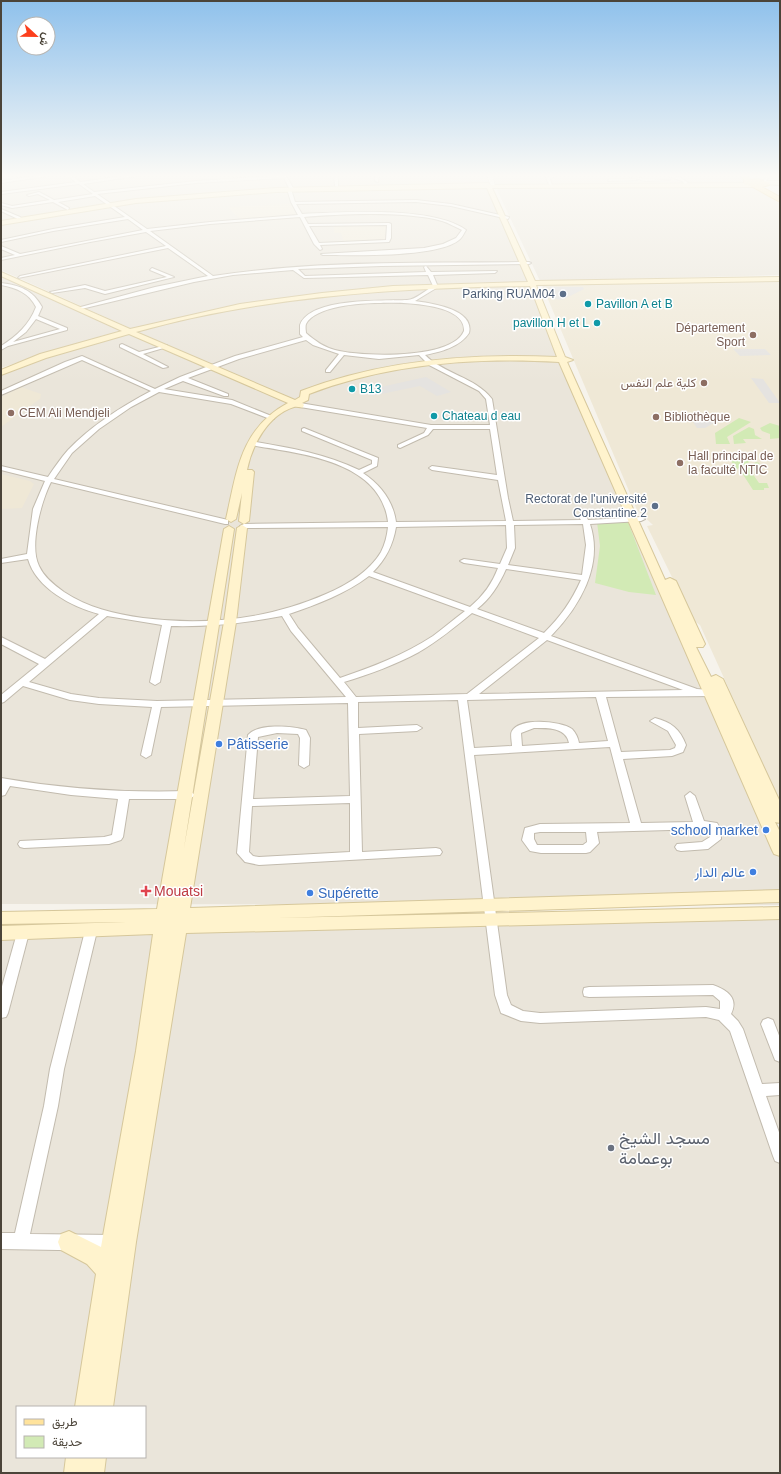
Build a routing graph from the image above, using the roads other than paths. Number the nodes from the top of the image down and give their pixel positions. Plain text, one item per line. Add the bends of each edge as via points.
1 (77, 244) edge
2 (163, 244) edge
3 (316, 244) joint
4 (321, 244) edge
5 (451, 244) edge
6 (517, 244) edge
7 (1, 247) edge
8 (168, 247) junction
9 (323, 254) junction
10 (19, 255) junction
11 (1, 259) edge
12 (526, 263) junction
13 (425, 264) junction
14 (352, 265) junction
15 (331, 266) junction
16 (294, 268) junction
17 (152, 269) dead end
18 (1, 270) edge
19 (429, 272) junction
20 (495, 272) dead end
21 (1, 274) edge
22 (354, 275) junction
23 (212, 277) junction
24 (16, 278) junction
25 (780, 278) edge
26 (1, 280) edge
27 (1, 284) edge
28 (435, 284) junction
29 (535, 284) junction
30 (52, 292) junction
31 (409, 302) junction
32 (82, 308) junction
33 (36, 317) junction
34 (130, 329) junction
35 (306, 338) junction
36 (122, 346) dead end
37 (165, 346) junction
38 (2, 348) edge
39 (344, 353) junction
40 (138, 354) junction
41 (421, 354) junction
42 (565, 360) junction
43 (430, 363) junction
44 (211, 365) junction
45 (166, 367) dead end
46 (1, 369) edge
47 (328, 371) dead end
48 (1, 373) edge
49 (182, 378) junction
50 (156, 390) junction
51 (1, 392) edge
52 (226, 395) dead end
53 (297, 404) junction
54 (272, 418) junction
55 (432, 427) junction
56 (492, 427) junction
57 (304, 430) dead end
58 (256, 444) junction
59 (400, 446) dead end
60 (1, 468) edge
61 (432, 468) dead end
62 (359, 472) junction
63 (501, 478) junction
64 (49, 479) junction
65 (636, 517) junction
66 (584, 519) junction
67 (510, 520) junction
68 (392, 522) junction
69 (237, 524) junction
70 (32, 556) junction
71 (1, 561) edge
72 (464, 561) dead end
73 (504, 567) junction
74 (368, 573) junction
75 (586, 578) junction
76 (471, 609) junction
77 (284, 612) junction
78 (106, 613) junction
79 (222, 623) junction
80 (167, 624) junction
81 (546, 637) junction
82 (1, 640) edge
83 (45, 664) junction
84 (666, 680) junction
85 (339, 681) junction
86 (155, 682) dead end
87 (22, 683) junction
88 (663, 692) junction
89 (699, 692) junction
90 (717, 693) junction
91 (600, 694) junction
92 (466, 697) junction
93 (353, 699) junction
94 (1, 700) edge
95 (208, 703) junction
96 (157, 704) junction
97 (655, 721) dead end
98 (417, 728) dead end
99 (354, 731) junction
100 (614, 744) junction
101 (575, 746) junction
102 (517, 750) junction
103 (469, 752) junction
104 (146, 755) dead end
105 (617, 756) junction
106 (304, 765) dead end
107 (4, 781) edge
108 (1, 792) edge
109 (124, 795) junction
110 (193, 795) junction
111 (690, 796) dead end
112 (355, 799) junction
113 (247, 803) junction
114 (780, 818) edge
115 (700, 825) junction
116 (591, 828) junction
117 (637, 828) junction
118 (24, 844) dead end
119 (681, 847) dead end
120 (780, 850) edge
121 (436, 852) dead end
122 (356, 856) junction
123 (780, 896) edge
124 (489, 912) junction
125 (780, 913) edge
126 (1, 918) edge
127 (172, 921) junction
128 (91, 931) junction
129 (1, 933) edge
130 (23, 933) junction
131 (589, 992) dead end
132 (1, 1013) edge
133 (723, 1015) junction
134 (768, 1024) dead end
135 (780, 1056) edge
136 (780, 1089) edge
137 (758, 1091) junction
138 (780, 1156) edge
139 (1, 1241) edge
140 (21, 1241) junction
141 (69, 1242) junction
142 (119, 1243) junction
143 (108, 1270) junction
144 (87, 1406) edge
145 (101, 1406) edge
146 (79, 1458) edge
147 (93, 1458) edge
148 (76, 1473) edge
149 (91, 1473) edge

1 - 10 street
2 - 8 street
3 - 4 street
3 - 9 street
5 - 9 street via 426,250
6 - 12 main road
7 - 10 street
8 - 23 street
8 - 24 street
9 - 15 street
10 - 11 street
12 - 13 street
12 - 29 main road
13 - 14 street
13 - 19 street
14 - 15 street
14 - 22 street
15 - 16 street
16 - 22 street via 304,277
16 - 23 street
17 - 30 street via 172,277 105,293 85,286
18 - 24 main road
19 - 20 street
19 - 22 street
19 - 28 street
21 - 24 main road
23 - 32 street
24 - 26 street
24 - 30 main road
24 - 32 main road
25 - 29 main road
27 - 33 street via 13,285 29,292 39,307
28 - 29 main road
28 - 31 street
28 - 34 main road via 271,302
29 - 42 main road
30 - 32 main road
31 - 35 street via 363,302 323,310 304,323 302,330
31 - 41 street via 446,309 461,318 467,329 464,336 446,348
32 - 34 main road
33 - 38 street via 25,331
33 - 38 street via 65,329
34 - 37 main road
34 - 44 main road
34 - 46 main road via 62,347
34 - 48 main road via 43,356
35 - 39 street via 324,348
35 - 44 street via 269,346
36 - 40 street
37 - 40 street
37 - 44 main road
39 - 41 street via 382,357
39 - 47 street
40 - 45 street
41 - 43 street
42 - 43 main road
42 - 65 main road
43 - 53 main road via 348,380 310,393 311,398
43 - 56 street via 486,395 489,399
44 - 49 street
44 - 53 main road
49 - 50 street
49 - 52 street
50 - 51 street via 82,358
50 - 54 street via 232,402
50 - 64 street via 93,430 71,451
53 - 54 main road
53 - 55 street
53 - 58 main road
54 - 69 main road via 247,448 240,468
55 - 56 street
55 - 59 street via 426,434
56 - 63 street
57 - 62 street via 376,459 375,465
58 - 62 street via 318,456
58 - 69 main road
60 - 64 street
61 - 63 street
62 - 68 street via 381,492 390,510
63 - 67 street
64 - 69 street
64 - 70 street via 34,522 30,550
65 - 66 street
65 - 90 main road via 676,618 698,650
66 - 67 street
66 - 75 street via 590,545
67 - 68 street
67 - 73 street via 511,548
68 - 69 street
68 - 74 street via 392,535 388,547
69 - 79 main road
70 - 71 street
70 - 78 street via 34,567 44,581 67,597 95,611
72 - 73 street
73 - 75 street
73 - 76 street via 490,594
74 - 76 street
74 - 77 street via 340,591
75 - 81 street via 563,619
76 - 81 street
76 - 85 street via 437,637 405,656
77 - 79 street
77 - 85 street via 294,629
78 - 80 street via 122,618
78 - 83 street
79 - 80 street
79 - 95 main road
80 - 86 street
81 - 84 street
81 - 92 street via 527,654
82 - 83 street
83 - 87 street
84 - 88 street
84 - 89 street
85 - 93 street
87 - 94 street
87 - 96 street via 70,697
88 - 89 street
88 - 91 street
89 - 90 street
90 - 114 main road
90 - 120 main road
91 - 92 street
91 - 100 street
92 - 93 street
92 - 103 street
93 - 95 street
93 - 99 street
95 - 96 street
95 - 110 main road
96 - 104 street
97 - 105 street via 666,724 675,731 681,745 679,750 672,753
98 - 99 street
99 - 112 street
100 - 101 street
100 - 105 street
101 - 102 street
101 - 102 street via 571,734 561,727 529,726 516,732
102 - 103 street
103 - 124 street
105 - 117 street
106 - 113 street via 305,738 302,732 278,730 255,733 252,739
107 - 108 street
107 - 109 street via 68,791
109 - 110 street
109 - 118 street via 117,837 114,839
110 - 127 main road
111 - 115 street
112 - 113 street
112 - 122 street
113 - 122 street via 243,853 249,859 259,861
115 - 117 street
115 - 119 street via 715,828 715,839 704,846
116 - 116 street via 534,829 530,831 528,840 534,848 541,850 586,849 593,844
116 - 117 street
121 - 122 street
123 - 124 main road
124 - 125 main road
124 - 127 main road
124 - 133 street via 502,1002 514,1014 540,1018 706,1012
126 - 127 main road
127 - 128 main road
127 - 142 main road via 145,1051
128 - 130 main road
128 - 140 street via 57,1069
129 - 130 main road
130 - 132 street
131 - 133 street via 713,990 723,994 727,999 727,1008
133 - 137 street via 729,1018 736,1029
134 - 135 street
136 - 137 street
137 - 138 street
139 - 140 street
140 - 141 street
141 - 142 street
141 - 143 main road via 95,1256
142 - 143 main road
142 - 145 main road
143 - 144 main road
146 - 148 main road
147 - 149 main road

